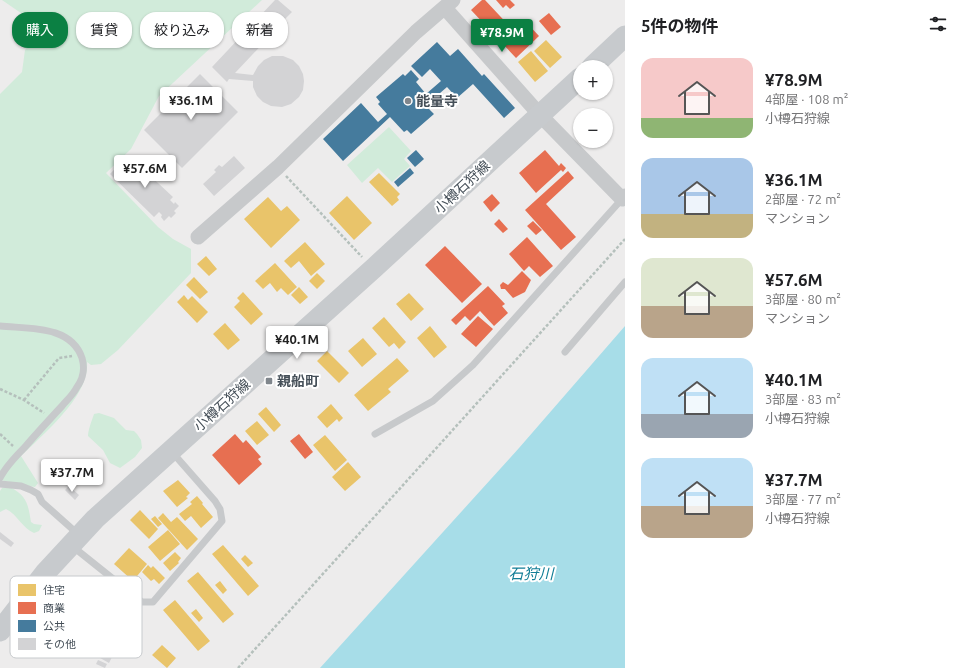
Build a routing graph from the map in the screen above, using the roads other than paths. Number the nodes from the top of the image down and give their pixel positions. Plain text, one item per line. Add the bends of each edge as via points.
1 (449, 4) edge
2 (625, 36) edge
3 (599, 60) edge
4 (573, 84) edge
5 (540, 115) junction
6 (623, 197) edge
7 (198, 237) dead end
8 (625, 282) edge
9 (0, 326) edge
10 (565, 352) dead end
11 (375, 434) dead end
12 (171, 451) junction
13 (0, 478) edge
14 (0, 484) edge
15 (75, 540) junction
16 (43, 576) edge
17 (114, 576) edge
18 (142, 602) edge
19 (10, 617) edge
20 (0, 630) edge

1 - 5 street
1 - 7 street via 410,38 278,167
2 - 3 main road
4 - 5 main road, 小樽石狩線
5 - 6 street
5 - 12 main road, 小樽石狩線
6 - 11 lane via 473,365 433,400
8 - 10 lane
9 - 13 lane via 61,334 75,344 81,355 83,369 81,381 73,394 11,461
12 - 15 main road, 小樽石狩線
12 - 18 lane via 216,501 222,521 154,602
14 - 15 lane via 21,486 38,494
15 - 16 main road, 小樽石狩線
15 - 17 lane
19 - 20 main road, 小樽石狩線

